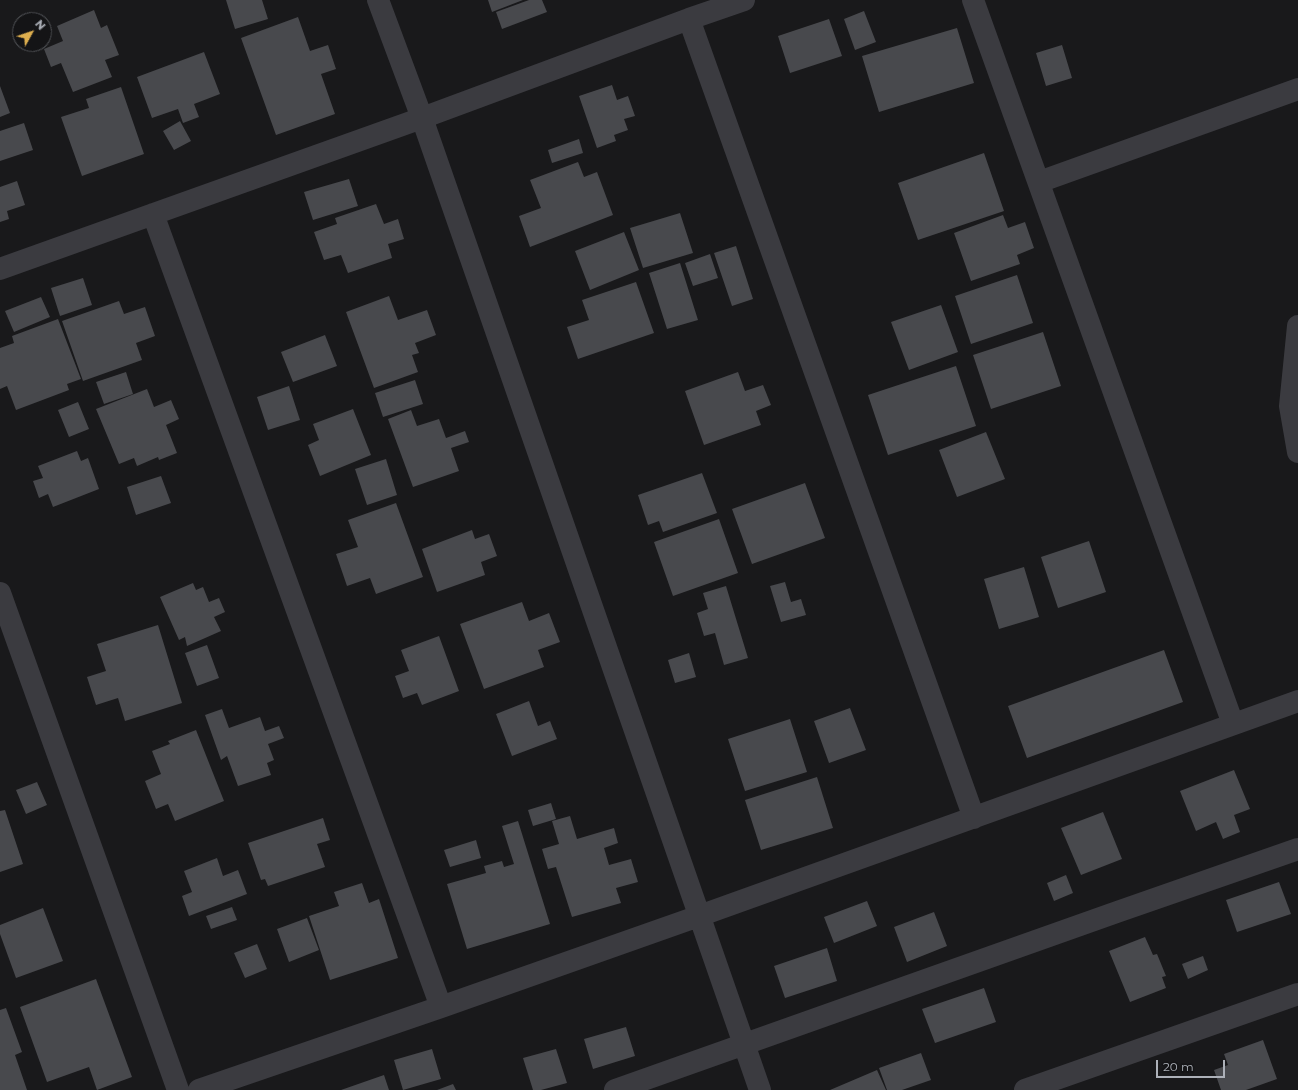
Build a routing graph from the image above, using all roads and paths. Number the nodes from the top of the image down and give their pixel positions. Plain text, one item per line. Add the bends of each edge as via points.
1 (378, 0) edge
2 (744, 0) edge
3 (973, 0) edge
4 (689, 19) junction
5 (1298, 89) edge
6 (422, 118) junction
7 (1039, 182) junction
8 (153, 214) junction
9 (0, 269) edge
10 (1298, 326) edge
11 (1298, 452) edge
12 (0, 593) edge
13 (1298, 701) edge
14 (1233, 724) junction
15 (974, 818) junction
16 (1298, 849) edge
17 (700, 916) junction
18 (1298, 994) edge
19 (442, 1007) junction
20 (744, 1044) junction
21 (178, 1090) edge
22 (199, 1090) edge
23 (615, 1090) edge
24 (760, 1090) edge
25 (1025, 1090) edge

1 - 6 street
2 - 4 street
3 - 7 street
4 - 6 street
4 - 15 street
5 - 7 street
6 - 8 street
6 - 17 street
7 - 14 street
8 - 9 street
8 - 19 street
10 - 11 street via 1290,406
12 - 21 street
13 - 14 street
14 - 15 street
15 - 17 street
16 - 20 street
17 - 19 street
17 - 20 street
18 - 25 street
19 - 22 street
20 - 23 street
20 - 24 street

